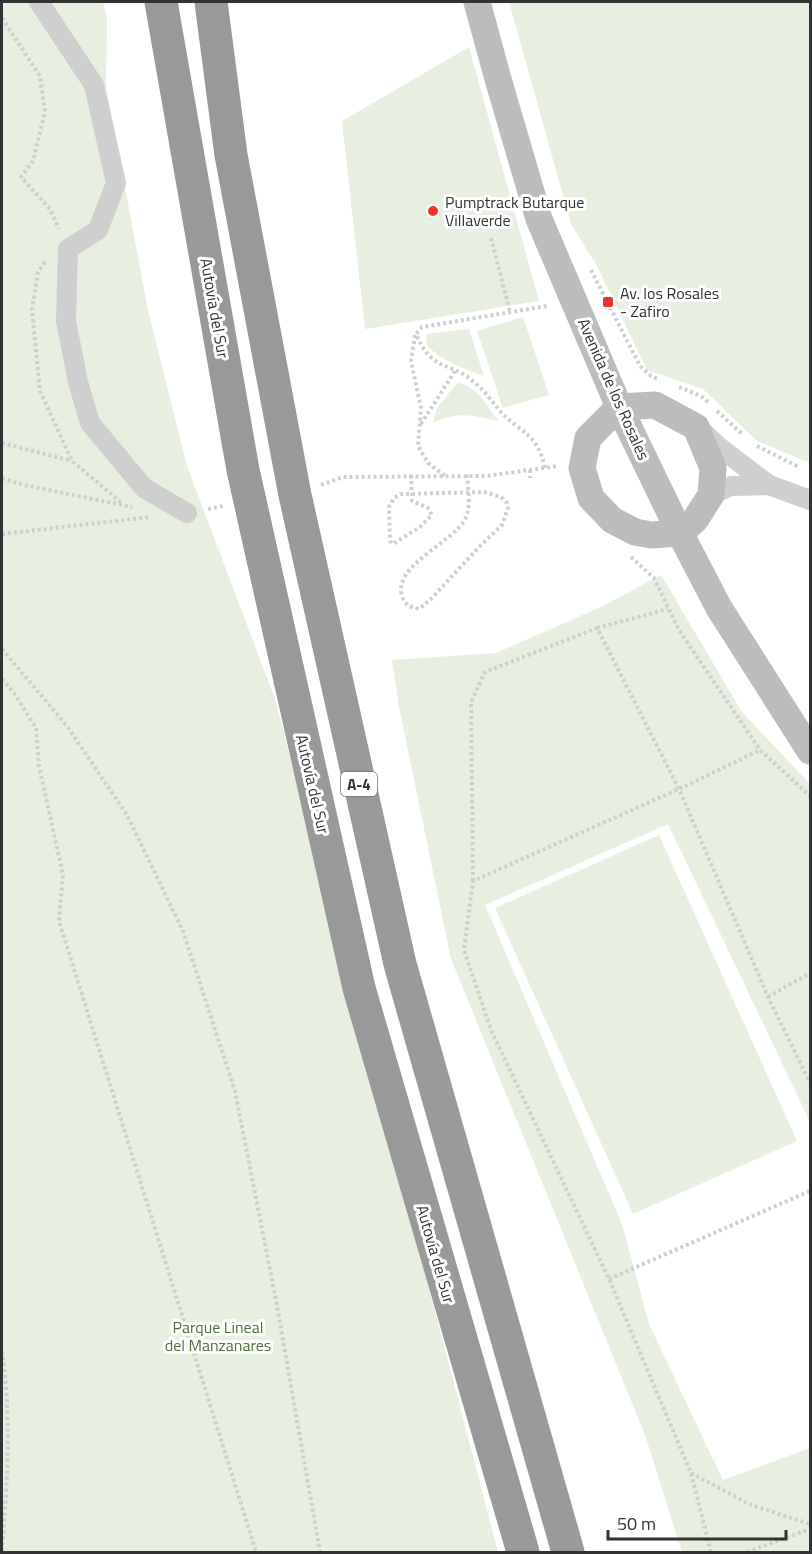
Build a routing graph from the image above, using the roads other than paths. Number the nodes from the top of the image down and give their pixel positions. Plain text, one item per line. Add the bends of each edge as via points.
1 (39, 2) edge
2 (161, 2) edge
3 (211, 2) edge
4 (477, 2) edge
5 (620, 407) junction
6 (696, 427) junction
7 (769, 485) junction
8 (711, 495) junction
9 (810, 500) edge
10 (187, 513) road end
11 (680, 533) junction
12 (810, 751) edge
13 (523, 1552) edge
14 (568, 1552) edge

1 - 10 street via 94,85 116,183 98,231 68,249 66,321 78,382 90,423 144,488
2 - 13 highway, Autovía del Sur / A-4 via 243,470 359,988
3 - 14 highway, A-4 via 231,155 295,495 400,964
4 - 5 street, Avenida de los Rosales via 539,219
5 - 6 street via 655,405
5 - 11 street, Avenida de los Rosales
5 - 11 street via 588,438 566,470 612,520 635,532
6 - 7 street
6 - 8 street via 713,468
7 - 8 street via 731,486
7 - 9 street
8 - 11 street via 695,520
11 - 12 street, Avenida de los Rosales via 735,634

